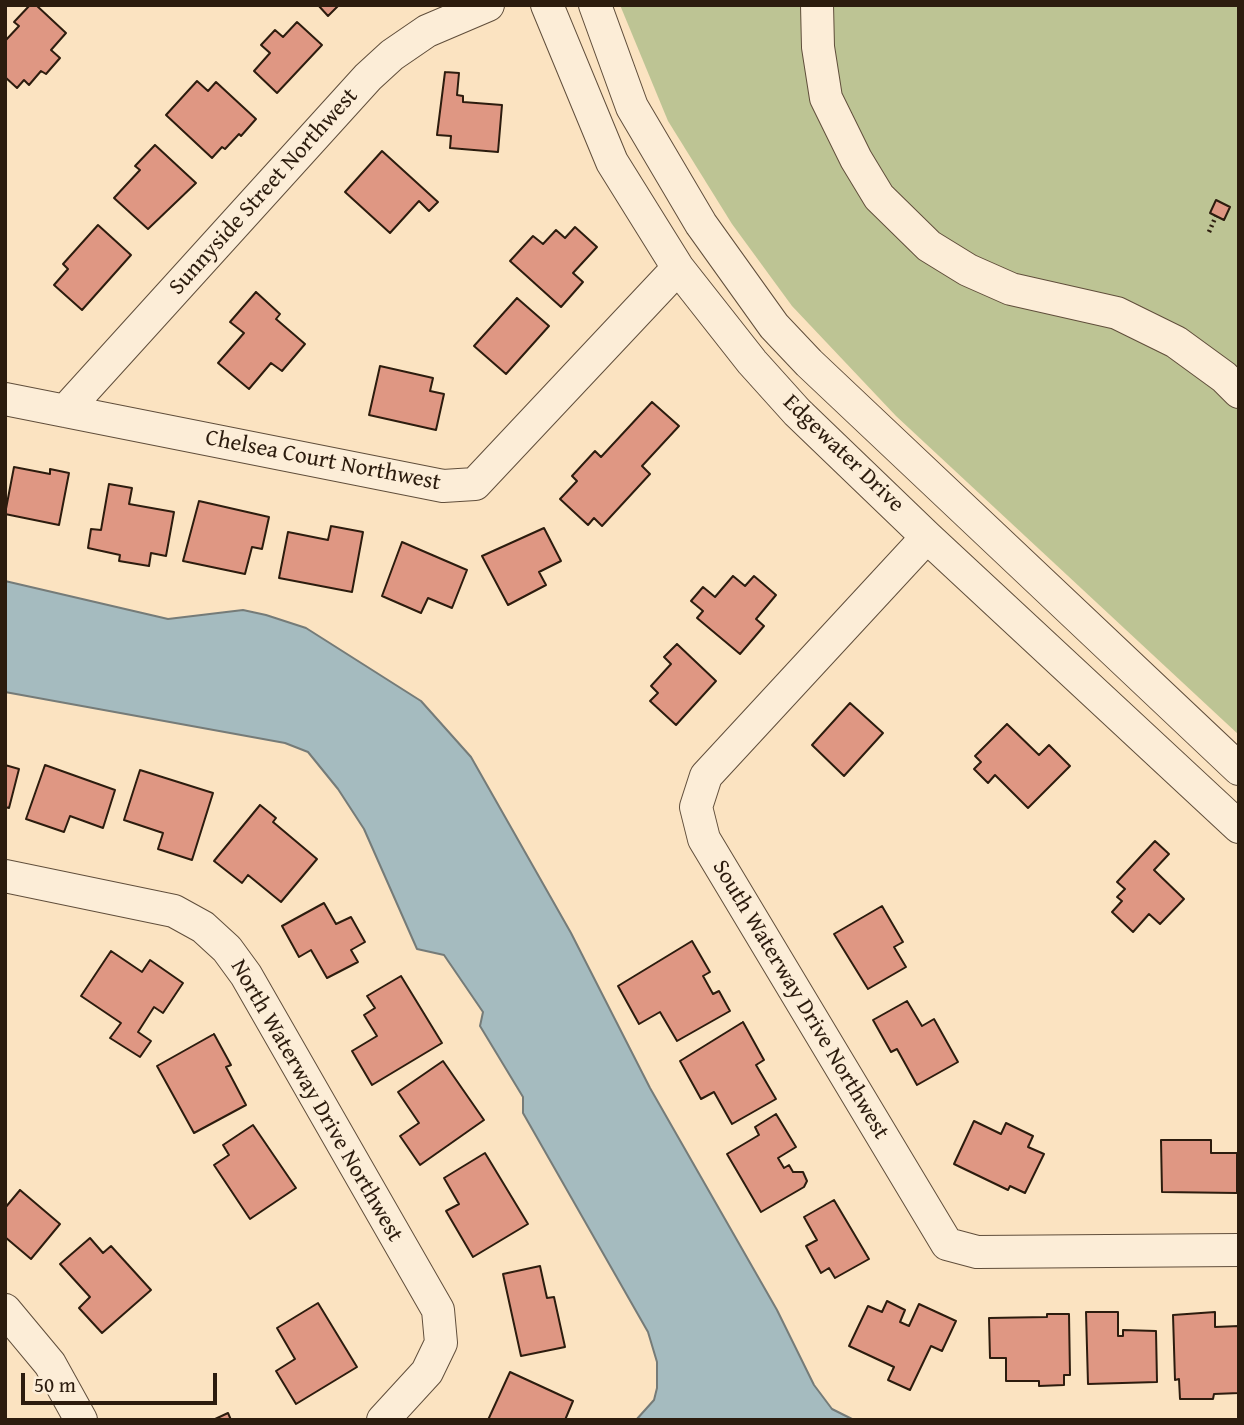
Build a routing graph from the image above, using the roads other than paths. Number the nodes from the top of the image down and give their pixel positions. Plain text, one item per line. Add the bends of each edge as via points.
1 (488, 5) edge
2 (547, 5) edge
3 (595, 5) edge
4 (817, 5) edge
5 (678, 268) junction
6 (1239, 393) edge
7 (5, 399) edge
8 (65, 411) junction
9 (927, 537) junction
10 (1239, 769) edge
11 (1239, 827) edge
12 (5, 876) edge
13 (1239, 1250) edge
14 (5, 1310) edge
15 (81, 1420) edge
16 (383, 1420) edge

1 - 8 street, Sunnyside Street Northwest via 427,32 368,77
2 - 5 street, Edgewater Drive via 612,162
3 - 10 street, Edgewater Drive via 632,107 701,225 774,326
4 - 6 street via 826,98 879,197 929,246 1011,289 1117,313 1177,342
5 - 8 street, Chelsea Court Northwest via 475,484 443,486
5 - 9 street, Edgewater Drive via 718,322 797,412
7 - 8 street, Chelsea Court Northwest
9 - 11 street, Edgewater Drive
9 - 13 street, South Waterway Drive Northwest via 706,776 696,807 704,839 947,1244 977,1252
12 - 16 street, North Waterway Drive Northwest via 174,911 203,927 246,975 438,1310 441,1343 427,1372
14 - 15 street via 50,1364

